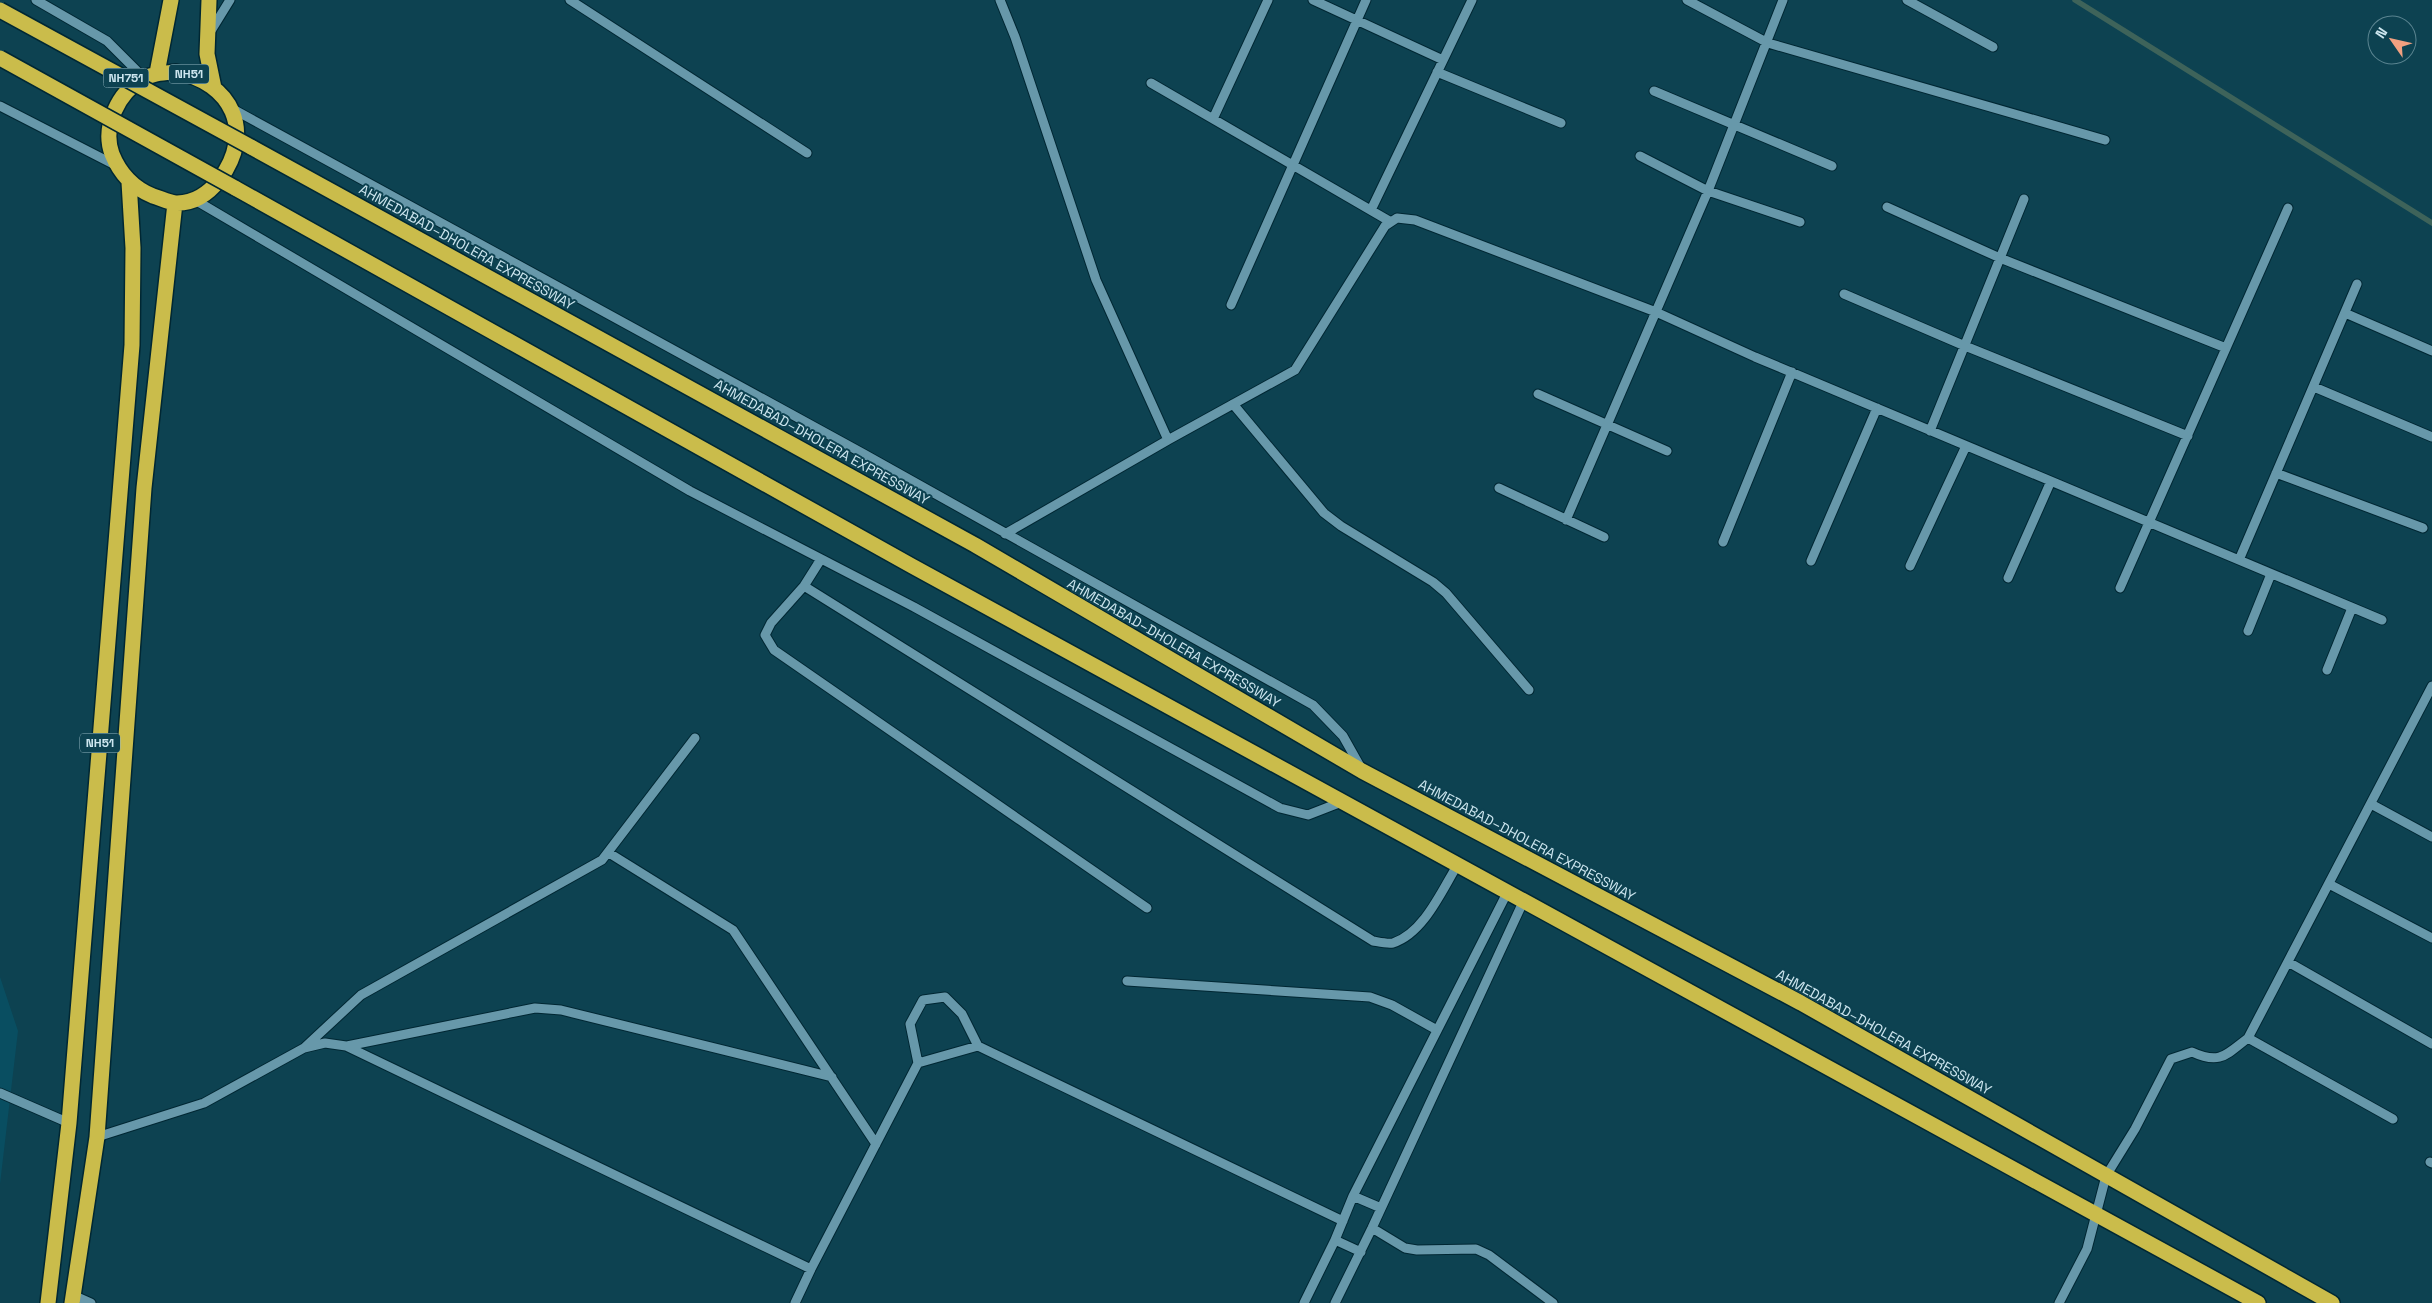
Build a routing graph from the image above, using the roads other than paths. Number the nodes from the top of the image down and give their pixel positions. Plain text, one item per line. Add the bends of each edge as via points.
1 (36, 0) edge
2 (209, 0) edge
3 (230, 0) edge
4 (570, 0) edge
5 (1000, 0) edge
6 (1268, 0) edge
7 (1313, 0) edge
8 (1366, 0) edge
9 (1472, 0) edge
10 (1687, 0) edge
11 (1784, 0) edge
12 (1907, 0) edge
13 (168, 5) edge
14 (0, 10) edge
15 (1358, 21) junction
16 (207, 36) junction
17 (1768, 43) junction
18 (1993, 47) dead end
19 (0, 58) edge
20 (1443, 60) junction
21 (1437, 72) junction
22 (151, 76) junction
23 (1151, 83) dead end
24 (214, 88) junction
25 (1654, 91) dead end
26 (0, 106) edge
27 (231, 108) junction
28 (1213, 119) junction
29 (1561, 123) dead end
30 (1734, 126) junction
31 (2105, 140) dead end
32 (807, 153) dead end
33 (1640, 156) dead end
34 (1293, 165) junction
35 (117, 166) junction
36 (1832, 166) dead end
37 (129, 182) junction
38 (1708, 191) junction
39 (2024, 199) dead end
40 (195, 200) junction
41 (174, 203) junction
42 (1887, 207) dead end
43 (2288, 208) dead end
44 (1371, 210) junction
45 (1391, 222) junction
46 (1800, 222) dead end
47 (2000, 258) junction
48 (2357, 284) dead end
49 (1844, 294) dead end
50 (1231, 305) dead end
51 (1656, 312) junction
52 (2345, 313) junction
53 (1965, 346) junction
54 (2226, 348) junction
55 (2432, 351) edge
56 (1792, 372) junction
57 (2314, 386) junction
58 (1538, 394) dead end
59 (1233, 404) junction
60 (1877, 408) junction
61 (1607, 423) junction
62 (1930, 431) junction
63 (2188, 436) junction
64 (2432, 437) edge
65 (1168, 440) junction
66 (1966, 446) junction
67 (1667, 451) dead end
68 (2276, 473) junction
69 (2051, 481) junction
70 (1500, 488) dead end
71 (1566, 520) junction
72 (2150, 522) junction
73 (2423, 528) dead end
74 (1004, 534) junction
75 (1604, 537) dead end
76 (1722, 542) dead end
77 (821, 559) junction
78 (1812, 560) dead end
79 (2239, 560) junction
80 (1910, 566) dead end
81 (2272, 574) junction
82 (2008, 578) dead end
83 (804, 586) junction
84 (2120, 588) dead end
85 (2352, 608) junction
86 (2382, 620) dead end
87 (2248, 631) dead end
88 (2327, 670) dead end
89 (2432, 686) edge
90 (1529, 690) dead end
91 (695, 738) dead end
92 (1362, 771) junction
93 (1344, 801) junction
94 (2371, 804) junction
95 (2432, 837) edge
96 (609, 853) junction
97 (1458, 864) junction
98 (2329, 884) junction
99 (1508, 891) junction
100 (1524, 900) junction
101 (1146, 908) dead end
102 (2432, 938) edge
103 (2288, 962) junction
104 (1127, 980) dead end
105 (1437, 1030) junction
106 (2248, 1038) junction
107 (2432, 1044) edge
108 (346, 1046) junction
109 (978, 1046) junction
110 (304, 1048) junction
111 (918, 1063) junction
112 (832, 1077) junction
113 (0, 1093) edge
114 (2393, 1120) dead end
115 (69, 1122) junction
116 (97, 1137) junction
117 (876, 1144) junction
118 (2106, 1176) junction
119 (1353, 1196) junction
120 (1381, 1208) junction
121 (2096, 1213) junction
122 (1343, 1221) junction
123 (1372, 1228) junction
124 (1335, 1240) junction
125 (1361, 1252) junction
126 (811, 1270) junction
127 (73, 1299) edge
128 (48, 1303) edge
129 (91, 1303) edge
130 (795, 1303) edge
131 (1304, 1303) edge
132 (1334, 1303) edge
133 (1553, 1303) edge
134 (2059, 1303) edge
135 (2258, 1303) edge
136 (2332, 1303) edge

1 - 22 street via 107,41
2 - 16 highway, NH51
3 - 16 street
4 - 32 street
5 - 65 street via 1015,36 1096,280
6 - 28 street
7 - 15 street
8 - 15 street
9 - 20 street
10 - 17 street
11 - 17 street
12 - 18 street
13 - 22 highway, NH51
14 - 92 highway, AHMEDABAD–DHOLERA EXPRESSWAY / NH751, bridge via 967,541
15 - 20 street
15 - 34 street
16 - 24 highway, NH51
17 - 30 street
17 - 31 street
19 - 93 highway, bridge via 903,561
20 - 21 street
21 - 29 street
21 - 44 street
22 - 24 highway, NH51 via 176,72 194,75
22 - 35 highway, NH51 via 125,94 114,110 110,148
23 - 28 street
24 - 27 highway, NH51
25 - 30 street
26 - 35 street
27 - 40 highway, NH51 via 236,131 235,150 228,167 212,189
27 - 74 street
28 - 34 street
30 - 36 street
30 - 38 street
33 - 38 street
34 - 44 street
34 - 50 street
35 - 37 highway, NH51
37 - 41 highway, NH51 via 143,192
37 - 115 highway, NH51 via 133,248 132,346
38 - 46 street
38 - 51 street
39 - 47 street
40 - 41 highway, NH51
40 - 77 street via 690,490
41 - 116 highway, NH51 via 144,488
42 - 47 street
43 - 54 street
44 - 45 street
45 - 51 street via 1398,218 1415,220
45 - 59 street via 1385,226 1295,370
47 - 53 street
47 - 54 street
48 - 52 street
49 - 53 street
51 - 56 street
51 - 61 street
52 - 55 street
52 - 57 street
53 - 62 street
53 - 63 street
54 - 63 street
56 - 60 street
56 - 76 street
57 - 64 street
57 - 68 street
58 - 61 street
59 - 65 street
59 - 90 street via 1324,513 1434,582
60 - 62 street
60 - 78 street
61 - 67 street
61 - 71 street
62 - 66 street
63 - 72 street
65 - 74 street
66 - 69 street
66 - 80 street
68 - 73 street
68 - 79 street
69 - 72 street
69 - 82 street
70 - 71 street
71 - 75 street
72 - 79 street
72 - 84 street
74 - 92 street via 1313,705 1343,736
77 - 83 street
77 - 93 street via 1280,808 1308,815
79 - 81 street
81 - 85 street
81 - 87 street
83 - 97 street via 1373,942 1391,943 1409,935 1425,918
83 - 101 street via 770,622 766,635 774,650
85 - 86 street
85 - 88 street
89 - 94 street
91 - 96 street
92 - 118 highway, AHMEDABAD–DHOLERA EXPRESSWAY via 1801,1003
93 - 97 highway
94 - 95 street
94 - 98 street
96 - 110 street via 595,865 362,995
96 - 112 street via 733,930
97 - 99 highway
98 - 102 street
98 - 103 street
99 - 100 highway
99 - 105 street
100 - 120 street
100 - 121 highway
103 - 106 street
103 - 107 street
104 - 105 street via 1370,997 1392,1005
105 - 119 street
106 - 114 street
106 - 118 street via 2225,1056 2206,1059 2192,1052 2171,1059 2135,1129
108 - 110 street via 325,1043
108 - 112 street via 535,1008 561,1010
108 - 126 street
109 - 111 street
109 - 111 street via 962,1014 945,997 923,1000 910,1024
109 - 122 street
110 - 116 street via 204,1103
111 - 117 street
112 - 117 street
113 - 115 street
115 - 128 highway, NH51
116 - 127 highway, NH51
117 - 126 street
118 - 121 street
118 - 136 highway, AHMEDABAD–DHOLERA EXPRESSWAY
119 - 120 street
119 - 122 street
120 - 123 street
121 - 134 street via 2087,1249
121 - 135 highway
122 - 124 street
123 - 125 street
123 - 133 street via 1405,1248 1476,1249 1489,1255
124 - 125 street
124 - 131 street
125 - 132 street
126 - 130 street
127 - 129 street

